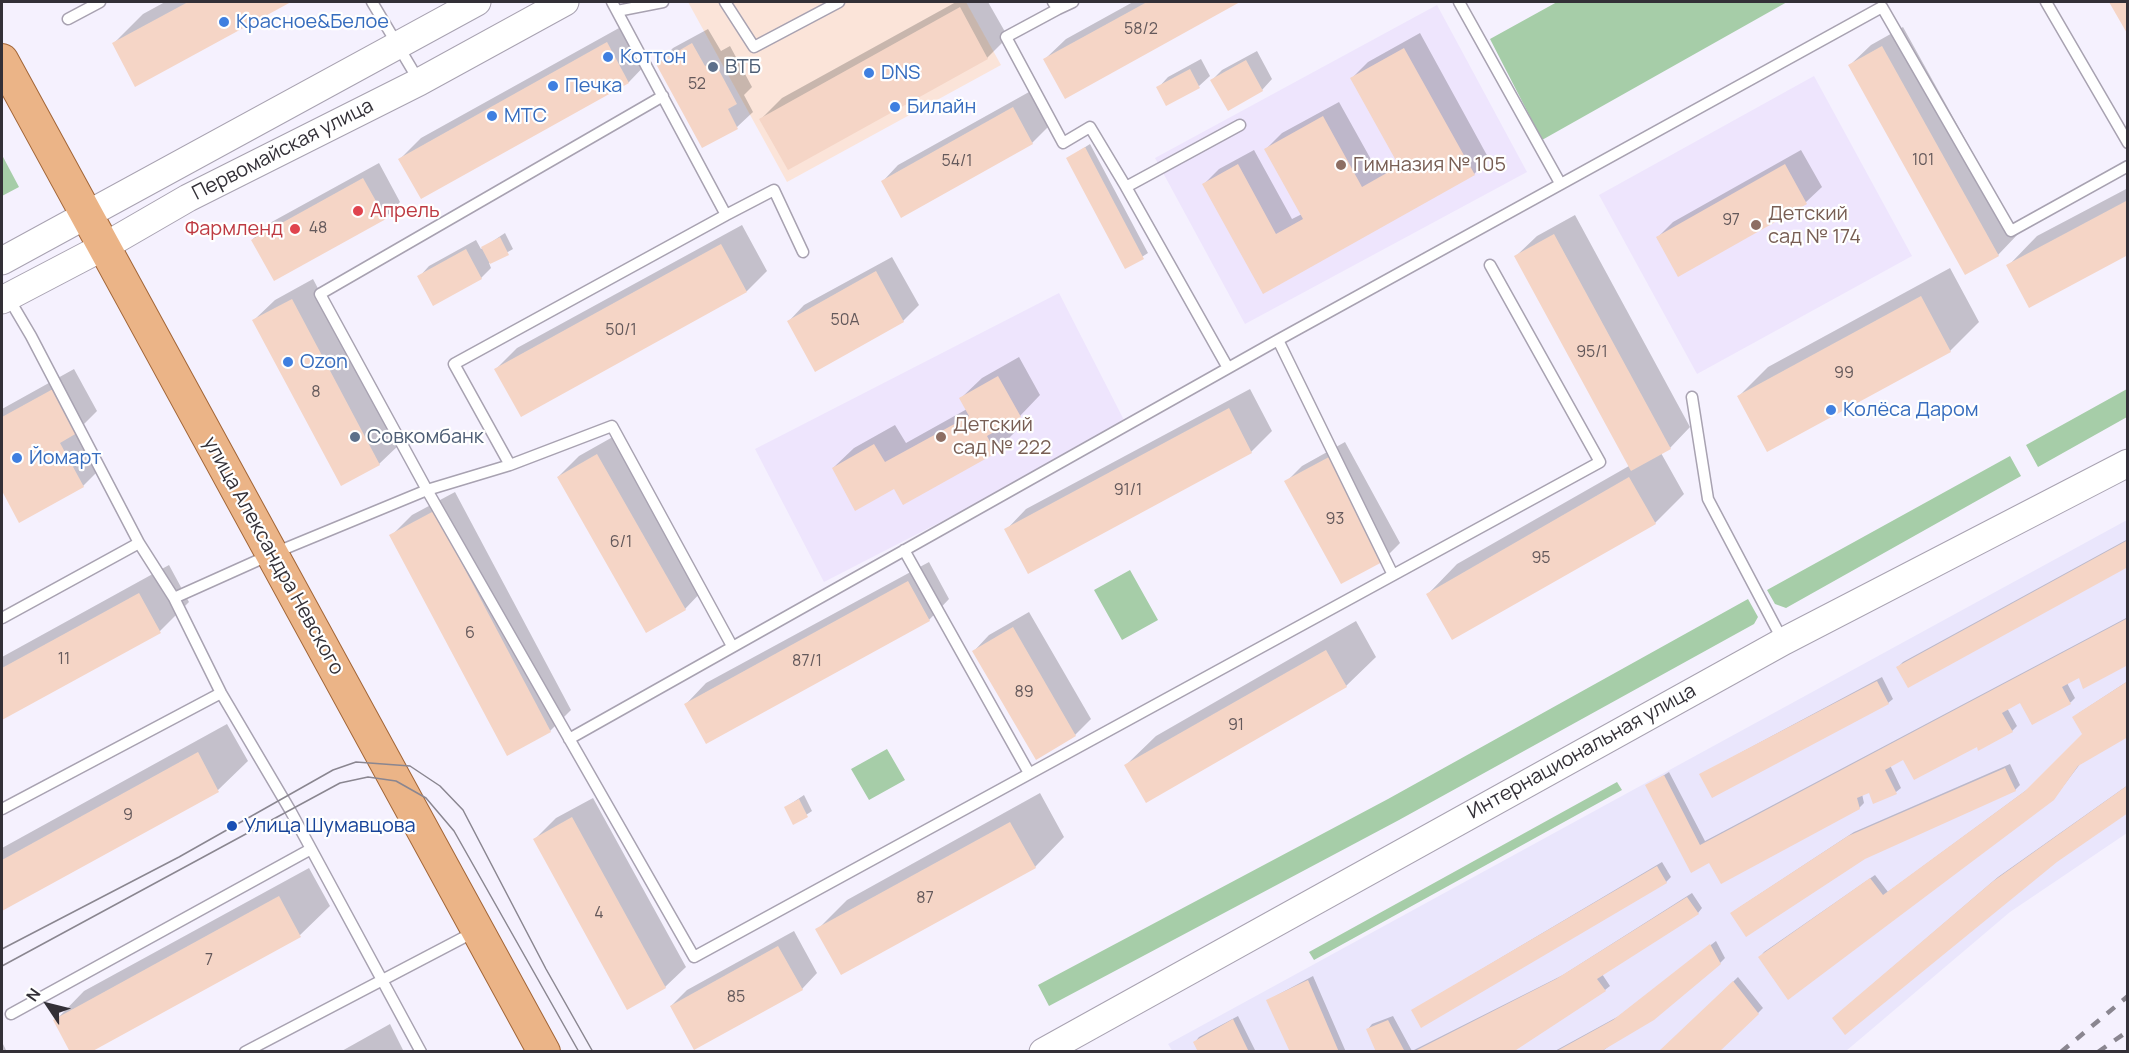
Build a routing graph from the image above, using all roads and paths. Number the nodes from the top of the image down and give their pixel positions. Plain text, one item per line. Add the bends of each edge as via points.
1 (100, 2) edge
2 (372, 2) edge
3 (477, 2) edge
4 (565, 2) edge
5 (663, 2) edge
6 (725, 2) edge
7 (838, 2) edge
8 (1073, 2) edge
9 (1459, 2) edge
10 (2046, 2) edge
11 (1055, 5) edge
12 (615, 6) edge
13 (68, 19) dead end
14 (399, 45) junction
15 (2, 60) edge
16 (419, 82) junction
17 (663, 96) junction
18 (1240, 125) dead end
19 (2127, 143) edge
20 (2127, 166) edge
21 (1560, 183) junction
22 (1126, 187) junction
23 (87, 215) junction
24 (726, 215) junction
25 (105, 246) junction
26 (803, 252) dead end
27 (2, 261) edge
28 (1490, 265) dead end
29 (4, 299) edge
30 (1278, 340) junction
31 (1228, 368) junction
32 (1692, 398) dead end
33 (2127, 463) edge
34 (510, 465) junction
35 (427, 490) junction
36 (139, 543) junction
37 (904, 549) junction
38 (272, 554) junction
39 (1393, 575) junction
40 (174, 598) junction
41 (2, 618) edge
42 (1784, 641) junction
43 (732, 646) junction
44 (221, 693) junction
45 (569, 739) junction
46 (1029, 773) junction
47 (2, 809) edge
48 (311, 849) junction
49 (477, 930) junction
50 (384, 980) junction
51 (11, 1014) dead end
52 (245, 1052) edge
53 (421, 1052) edge
54 (544, 1052) edge
55 (1043, 1052) edge

1 - 13 lane
2 - 14 lane
3 - 14 main road, Первомайская улица
4 - 16 main road, Первомайская улица
5 - 12 lane
6 - 7 lane via 754,47
8 - 11 lane
9 - 21 lane
10 - 19 lane
11 - 22 lane via 1006,37 1063,143 1090,127
12 - 17 lane
14 - 16 lane
14 - 23 main road, Первомайская улица
15 - 23 main road, улица Александра Невского
16 - 25 main road, Первомайская улица via 188,198
17 - 24 lane
17 - 35 lane via 320,294
18 - 22 lane
20 - 21 lane via 2011,231 1882,7
21 - 30 lane
22 - 31 lane
23 - 25 main road, улица Александра Невского
23 - 27 main road, Первомайская улица
24 - 26 lane via 774,190
24 - 34 lane via 454,364
25 - 29 main road, Первомайская улица
25 - 38 main road, улица Александра Невского
28 - 39 lane via 1600,462
29 - 36 lane via 31,336
30 - 31 lane
30 - 39 lane
31 - 37 lane
32 - 42 lane via 1708,499
33 - 42 main road, Интернациональная улица
34 - 35 lane
34 - 43 lane via 612,426
35 - 38 lane
35 - 45 lane
36 - 40 lane
36 - 41 lane
37 - 43 lane
37 - 46 lane
38 - 40 lane
38 - 49 main road, улица Александра Невского
39 - 46 lane
40 - 44 lane
42 - 55 main road, Интернациональная улица
43 - 45 lane
44 - 47 lane
44 - 48 lane
45 - 46 lane via 694,957
48 - 50 lane
48 - 51 lane
49 - 50 lane
49 - 54 main road, улица Александра Невского
50 - 52 lane
50 - 53 lane

